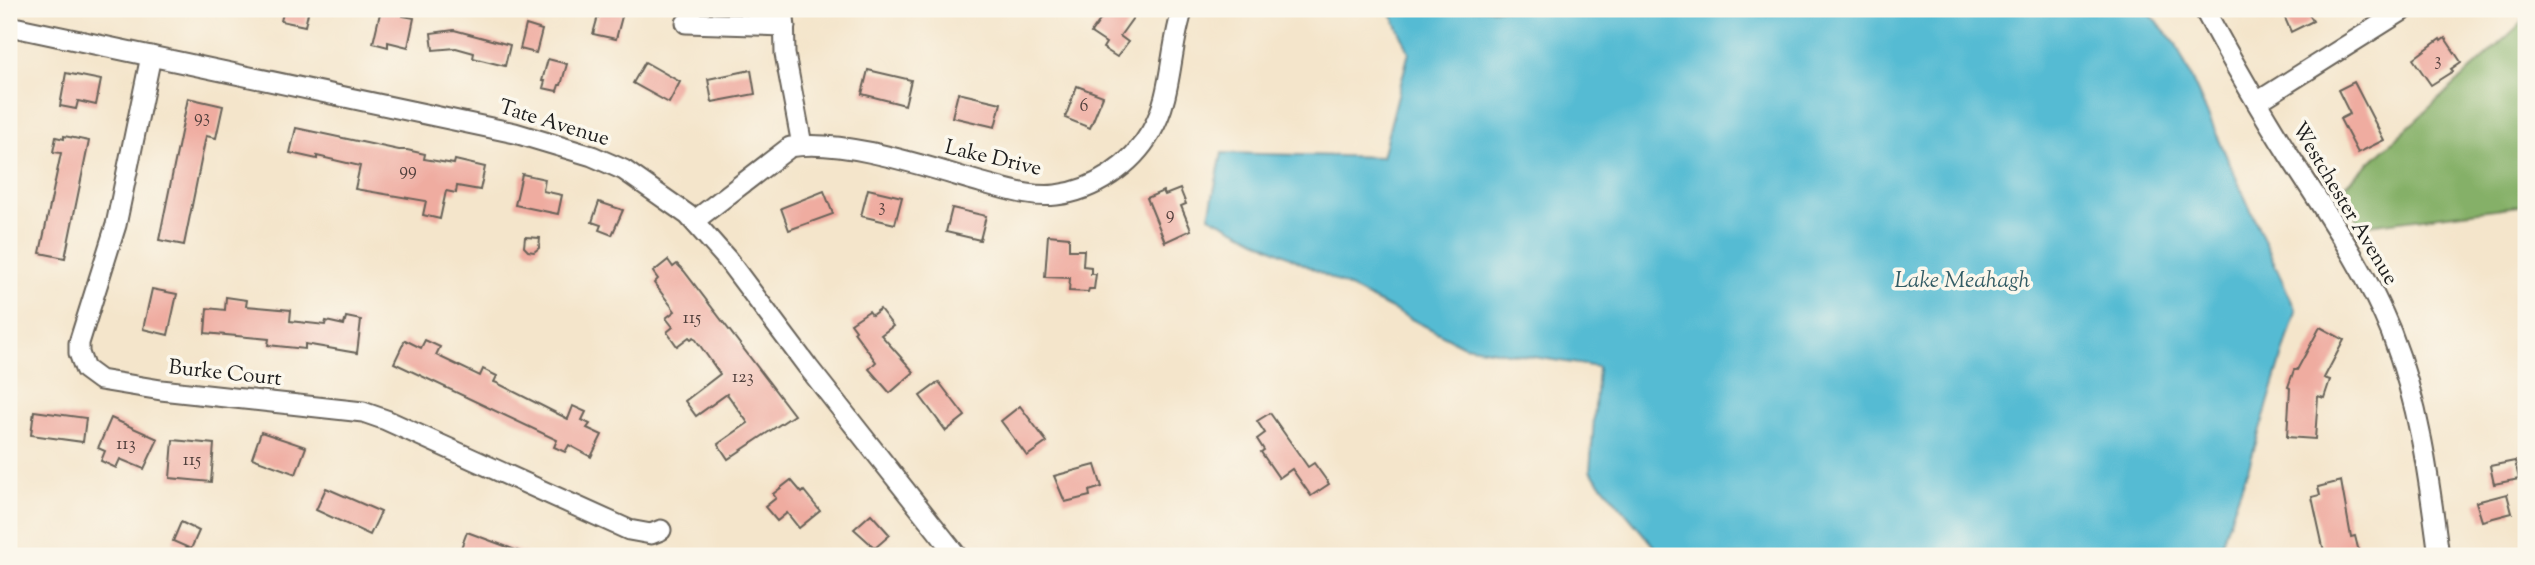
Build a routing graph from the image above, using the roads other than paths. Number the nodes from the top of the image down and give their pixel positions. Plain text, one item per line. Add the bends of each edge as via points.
1 (1183, 9) edge
2 (2204, 9) edge
3 (2405, 9) edge
4 (785, 17) edge
5 (686, 23) dead end
6 (9, 26) edge
7 (152, 56) junction
8 (2257, 102) junction
9 (802, 145) junction
10 (694, 221) junction
11 (660, 530) dead end
12 (957, 556) edge
13 (2438, 556) edge

1 - 9 street, Lake Drive via 1163,107 1151,133 1131,158 1107,177 1077,191 1055,196 1016,192 906,161 827,145
2 - 8 street, Westchester Avenue
3 - 8 street
4 - 5 street
4 - 9 street via 785,54
6 - 7 street, Tate Avenue
7 - 10 street, Tate Avenue via 515,133 592,156 624,170
7 - 11 street, Burke Court via 116,225 79,343 85,369 100,380 160,390 363,412 629,530 651,534
8 - 13 street, Westchester Avenue via 2348,246 2390,331 2416,405
9 - 10 street via 790,147
10 - 12 street, Tate Avenue

